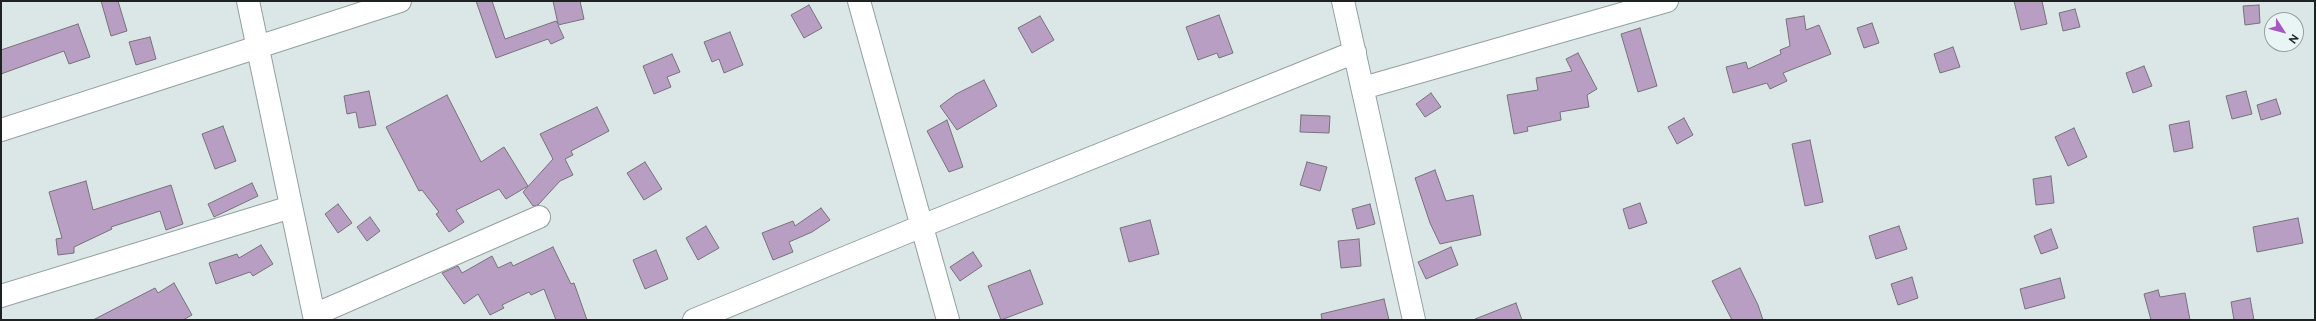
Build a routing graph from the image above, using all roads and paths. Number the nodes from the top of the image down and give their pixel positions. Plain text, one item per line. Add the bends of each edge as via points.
1 (248, 1) edge
2 (400, 1) edge
3 (859, 1) edge
4 (1343, 1) edge
5 (1667, 1) edge
6 (258, 46) junction
7 (1355, 52) junction
8 (1363, 88) junction
9 (1, 130) edge
10 (291, 207) junction
11 (539, 217) dead end
12 (922, 226) junction
13 (1, 296) edge
14 (315, 318) edge
15 (694, 320) edge
16 (948, 320) edge
17 (1414, 320) edge

1 - 6 street
2 - 6 street
3 - 12 street
4 - 7 street
5 - 8 street
6 - 9 street
6 - 10 street
7 - 8 street
7 - 12 street
8 - 17 street
10 - 13 street
10 - 14 street
11 - 14 street
12 - 15 street
12 - 16 street

